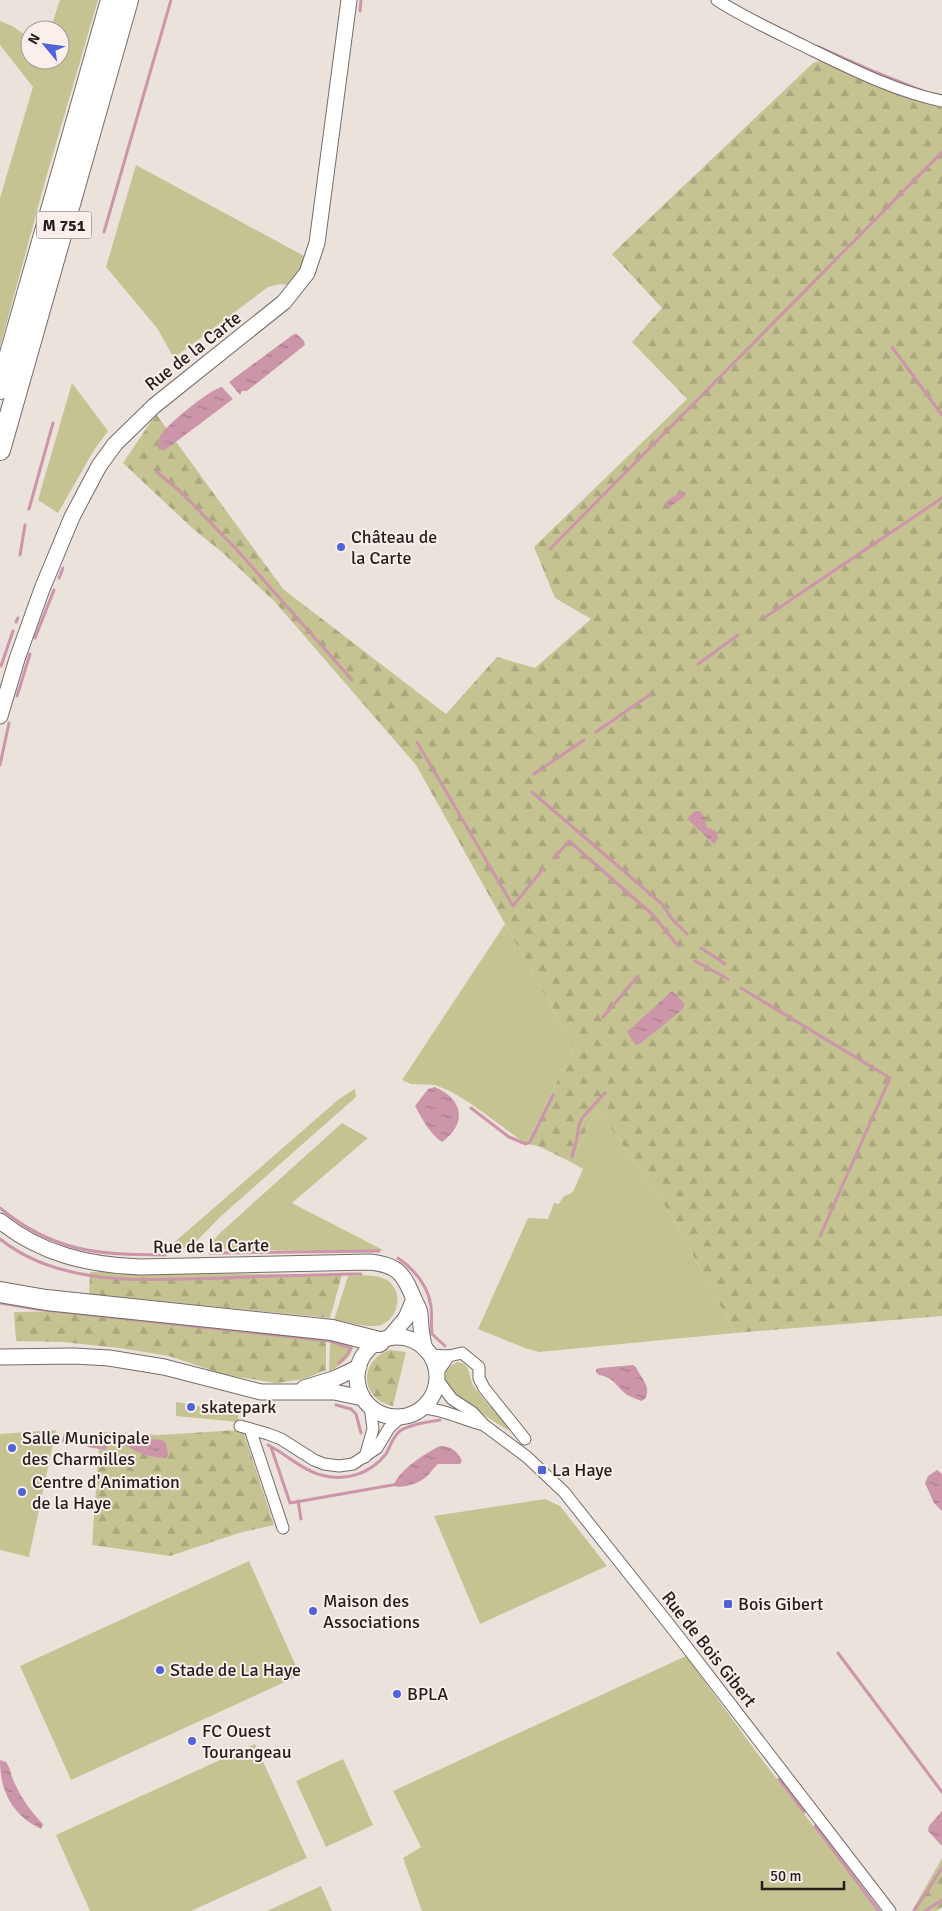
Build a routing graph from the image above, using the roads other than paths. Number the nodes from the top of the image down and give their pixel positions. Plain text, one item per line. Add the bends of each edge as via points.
1 (111, 0) edge
2 (128, 0) edge
3 (349, 0) edge
4 (717, 0) edge
5 (942, 101) edge
6 (0, 389) edge
7 (0, 450) edge
8 (0, 716) edge
9 (0, 1221) edge
10 (0, 1292) edge
11 (414, 1299) junction
12 (384, 1340) junction
13 (428, 1352) junction
14 (449, 1356) junction
15 (0, 1357) edge
16 (359, 1367) junction
17 (437, 1376) junction
18 (292, 1391) junction
19 (366, 1402) junction
20 (422, 1408) junction
21 (401, 1417) junction
22 (484, 1425) junction
23 (525, 1439) dead end
24 (365, 1457) junction
25 (283, 1528) dead end
26 (890, 1911) edge

1 - 6 highway, M 751
2 - 7 highway, M 751
3 - 8 street, Rue de la Carte via 316,242 307,273 284,302 167,395 115,444 85,490 57,551 28,627
4 - 5 street via 887,84
9 - 11 street, Rue de la Carte via 18,1235 51,1252 102,1264 140,1267 382,1263 403,1275
10 - 12 highway via 46,1300 332,1330
11 - 12 street via 406,1318
11 - 13 street, Rue de la Carte
12 - 13 street via 396,1337 412,1340
12 - 16 street via 366,1352
13 - 14 street
13 - 17 street
14 - 17 street
14 - 23 street via 462,1353 479,1367 479,1378 484,1388
15 - 18 street via 108,1358 164,1367 250,1390
16 - 18 street via 336,1378
16 - 19 street via 358,1383
17 - 20 street via 431,1397
17 - 22 street, Rue de Bois Gibert via 452,1399 472,1412
18 - 19 street via 345,1393
19 - 21 street via 384,1415
19 - 24 street via 373,1429
20 - 21 street
20 - 22 street, Rue de Bois Gibert via 443,1411
21 - 24 street via 389,1428 377,1448
22 - 26 street, Rue de Bois Gibert via 527,1456 573,1503
24 - 25 street via 353,1464 333,1466 314,1460 274,1436 245,1428

